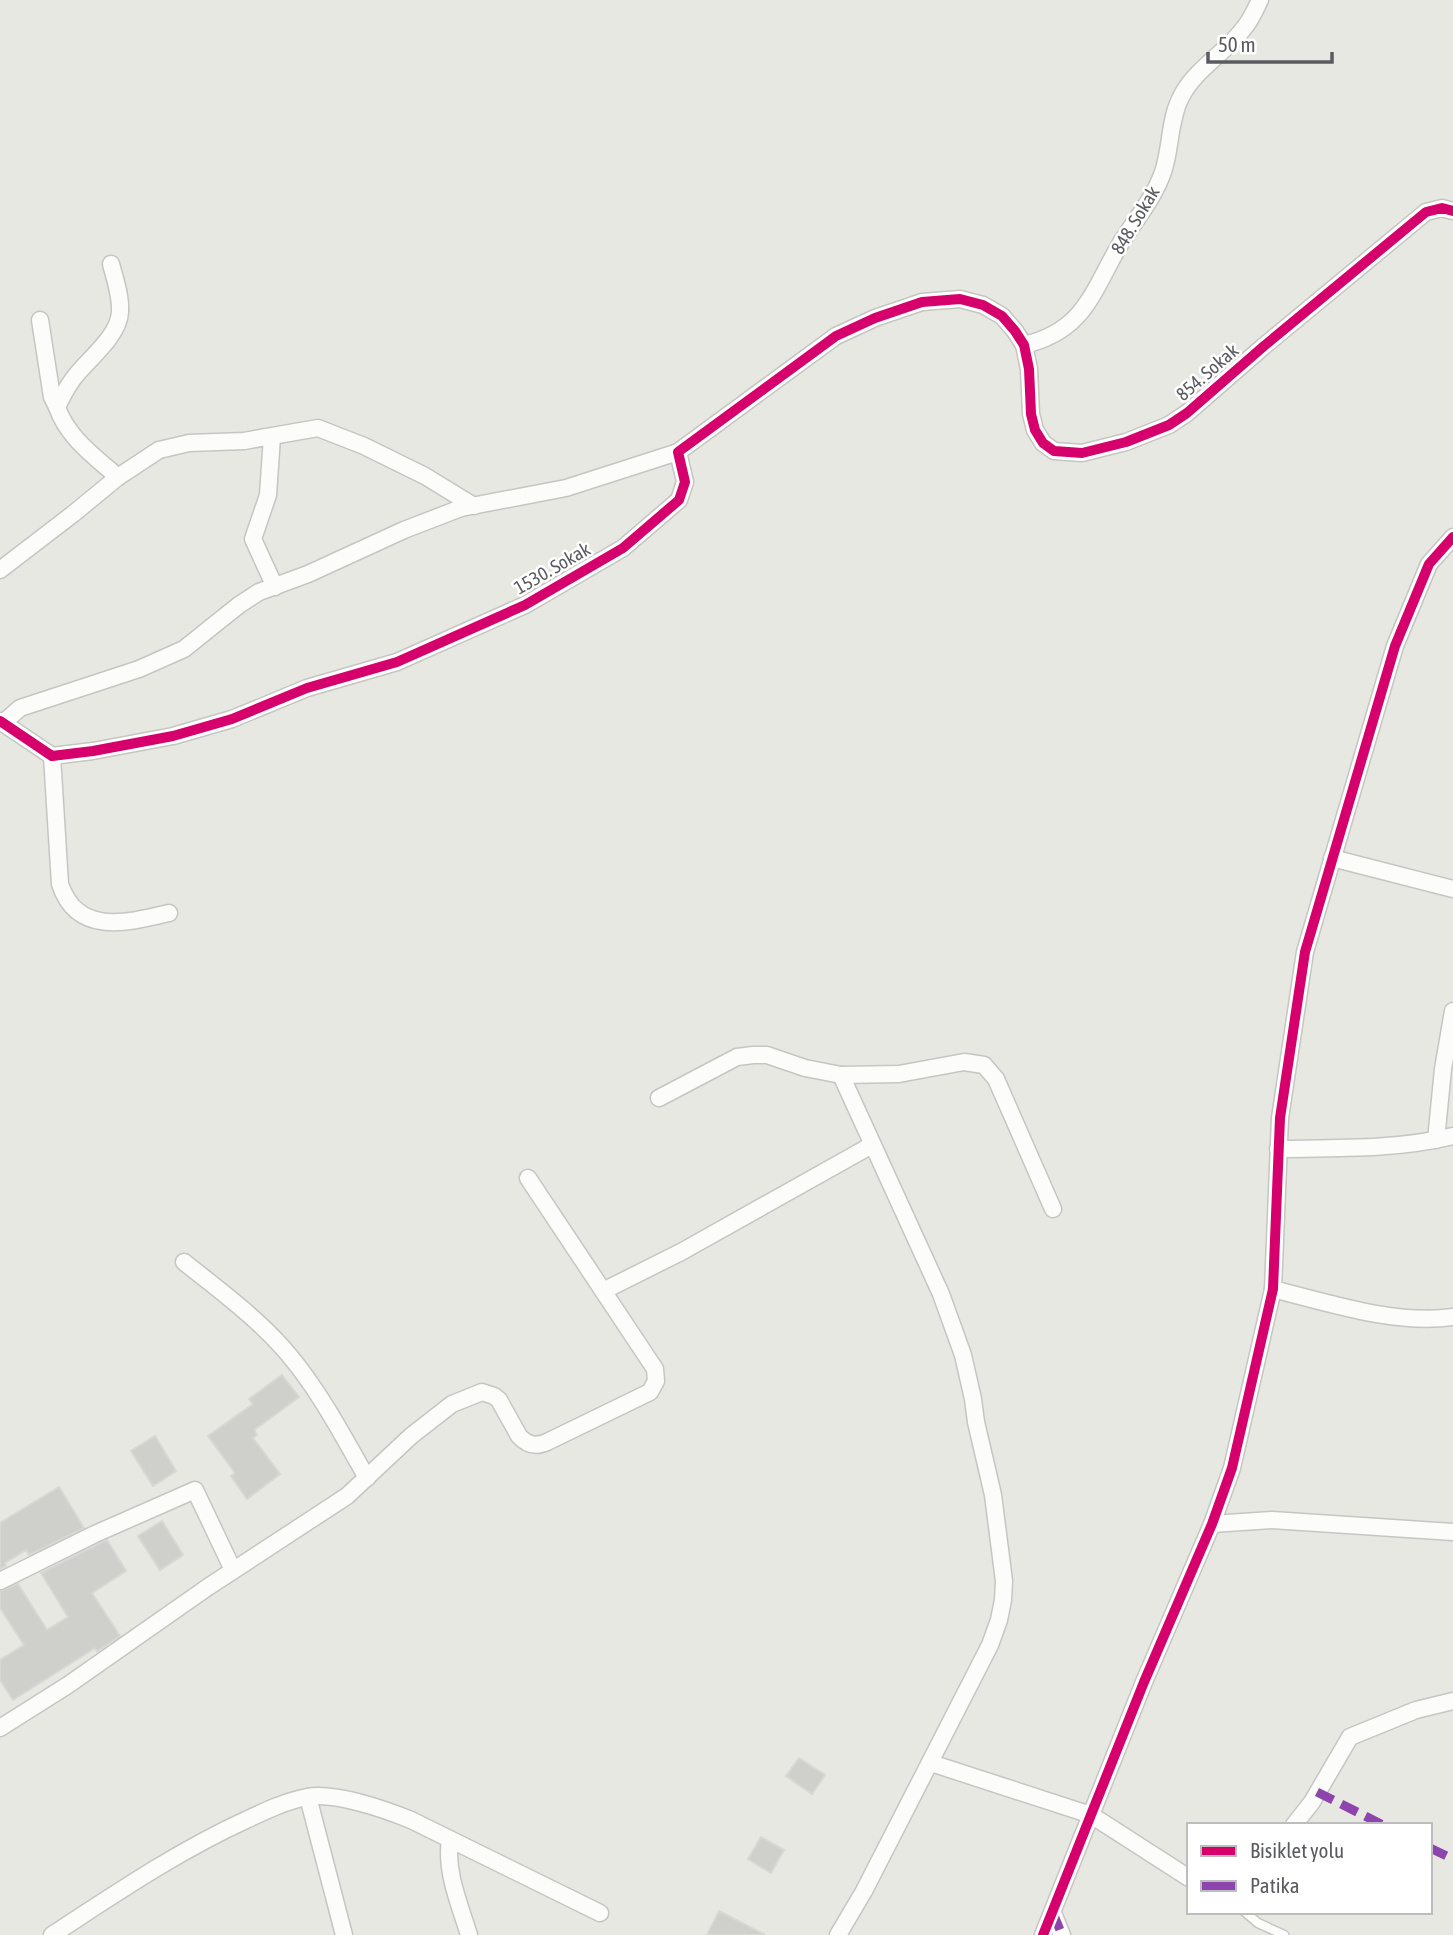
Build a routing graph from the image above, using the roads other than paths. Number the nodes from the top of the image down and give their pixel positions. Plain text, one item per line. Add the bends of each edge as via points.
1 (1259, 0) edge
2 (1453, 211) edge
3 (111, 264) dead end
4 (40, 320) dead end
5 (1024, 345) junction
6 (57, 407) junction
7 (272, 437) junction
8 (678, 452) junction
9 (118, 477) junction
10 (474, 506) junction
11 (1453, 537) edge
12 (0, 570) edge
13 (275, 587) junction
14 (1, 722) edge
15 (52, 756) junction
16 (1332, 858) junction
17 (1453, 889) edge
18 (169, 913) dead end
19 (1453, 1011) edge
20 (841, 1075) junction
21 (659, 1098) dead end
22 (1453, 1136) edge
23 (1436, 1140) junction
24 (872, 1145) junction
25 (1278, 1149) junction
26 (528, 1178) dead end
27 (1053, 1209) dead end
28 (184, 1262) dead end
29 (1273, 1289) junction
30 (603, 1290) junction
31 (1453, 1317) edge
32 (367, 1478) junction
33 (1212, 1524) junction
34 (1453, 1532) edge
35 (233, 1570) junction
36 (0, 1581) edge
37 (1453, 1701) edge
38 (0, 1728) edge
39 (931, 1763) junction
40 (308, 1797) junction
41 (1091, 1815) junction
42 (1296, 1823) edge
43 (450, 1840) junction
44 (1187, 1877) edge
45 (600, 1913) dead end
46 (1053, 1913) junction
47 (1247, 1914) edge
48 (52, 1935) edge
49 (344, 1935) edge
50 (469, 1935) edge
51 (838, 1935) edge
52 (1043, 1935) edge
53 (1062, 1935) edge
54 (1284, 1935) edge

1 - 5 street, 848. Sokak via 1244,28 1204,66 1181,98 1163,172 1151,199 1090,301 1062,331
2 - 5 street, 854. Sokak via 1426,212 1187,413 1126,442 1082,453 1054,451 1043,443 1031,414
3 - 6 street via 121,315 108,341 65,389
4 - 6 street via 51,397
5 - 8 street via 1002,316 983,305 960,299 922,302 836,336
6 - 9 street via 68,430
7 - 9 street via 189,443 159,450
7 - 10 street via 318,428 425,476
7 - 13 street via 268,495 253,539
8 - 10 street via 566,488
8 - 15 street, 1530. Sokak via 685,482 679,500 623,548 526,605 397,662 307,688 232,719 173,736
9 - 12 street
10 - 13 street via 404,530
11 - 16 street via 1429,565 1395,646
13 - 14 street via 239,605 184,649 139,669 20,708
14 - 15 street
15 - 18 street via 60,884 68,902 84,917 110,922
16 - 17 street
16 - 25 street via 1305,952
19 - 23 street
20 - 21 street via 767,1055 737,1057
20 - 24 street
20 - 27 street via 899,1074 964,1062 984,1065 996,1079
22 - 23 street
23 - 25 street
24 - 30 street via 681,1252
24 - 39 street via 941,1294 963,1355 993,1495 1004,1581 996,1632
25 - 29 street
26 - 30 street
28 - 32 street via 255,1320 287,1353 321,1399
29 - 31 street via 1395,1316
29 - 33 street via 1232,1468
30 - 32 street via 655,1369 656,1381 650,1392 535,1446 519,1436 494,1395 476,1394 452,1404
32 - 35 street
33 - 34 street via 1272,1520
33 - 41 street
35 - 36 street via 195,1490
35 - 38 street
37 - 42 street via 1416,1710 1350,1737
39 - 41 street
39 - 51 street
40 - 43 street via 368,1805
40 - 48 street via 205,1840
40 - 49 street
41 - 44 street
41 - 46 street
43 - 45 street
43 - 50 street via 451,1872
46 - 52 street
46 - 53 street
47 - 54 lane

